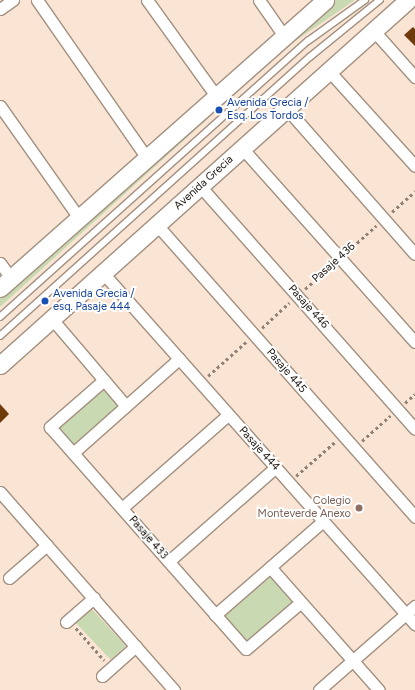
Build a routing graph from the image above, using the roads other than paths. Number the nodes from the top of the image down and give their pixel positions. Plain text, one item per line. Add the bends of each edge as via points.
1 (13, 0) edge
2 (37, 0) edge
3 (147, 0) edge
4 (259, 0) edge
5 (325, 0) edge
6 (365, 0) edge
7 (380, 0) edge
8 (408, 0) edge
9 (0, 9) edge
10 (374, 31) junction
11 (284, 36) junction
12 (330, 71) junction
13 (415, 77) edge
14 (216, 96) junction
15 (0, 106) edge
16 (287, 109) junction
17 (242, 148) junction
18 (147, 158) junction
19 (415, 166) edge
20 (200, 186) junction
21 (79, 218) junction
22 (157, 225) junction
23 (415, 254) edge
24 (0, 263) edge
25 (103, 273) junction
26 (6, 283) edge
27 (0, 317) edge
28 (52, 319) junction
29 (0, 336) edge
30 (415, 342) edge
31 (179, 359) junction
32 (0, 366) edge
33 (104, 380) junction
34 (126, 406) junction
35 (228, 415) junction
36 (415, 428) edge
37 (73, 453) junction
38 (275, 468) junction
39 (0, 492) edge
40 (122, 508) junction
41 (415, 517) edge
42 (323, 521) junction
43 (46, 545) junction
44 (169, 562) junction
45 (270, 567) junction
46 (9, 578) dead end
47 (94, 598) junction
48 (301, 602) junction
49 (415, 606) edge
50 (405, 614) junction
51 (216, 615) junction
52 (68, 621) road end
53 (415, 625) edge
54 (136, 646) junction
55 (353, 660) junction
56 (102, 676) dead end
57 (174, 690) edge
58 (319, 690) edge
59 (379, 690) edge

1 - 9 street
2 - 18 street
3 - 14 street
4 - 11 street
5 - 11 main road
6 - 27 lane via 308,41
7 - 29 lane via 310,57
8 - 10 main road, Avenida Grecia
10 - 12 main road, Avenida Grecia
10 - 13 street
11 - 14 main road
12 - 16 main road, Avenida Grecia
12 - 19 street
14 - 18 main road
15 - 21 street
16 - 17 main road, Avenida Grecia
16 - 23 street
17 - 20 main road, Avenida Grecia
17 - 30 street
18 - 21 main road
20 - 22 main road, Avenida Grecia
20 - 36 street, Pasaje 446
21 - 26 main road
22 - 25 main road, Avenida Grecia
22 - 41 street, Pasaje 445
24 - 26 street
25 - 28 main road, Avenida Grecia
25 - 31 street, Pasaje 444
28 - 32 main road, Avenida Grecia
28 - 33 street
31 - 34 street
31 - 35 street, Pasaje 444
33 - 34 street
33 - 37 street, Pasaje 433 via 50,427
34 - 37 street
35 - 38 street, Pasaje 444
35 - 40 street
37 - 40 street, Pasaje 433
38 - 42 street, Pasaje 444
38 - 44 street
39 - 43 street
40 - 44 street, Pasaje 433
42 - 45 street
42 - 50 street, Pasaje 444
43 - 46 street
43 - 47 street
44 - 51 street, Pasaje 433
45 - 48 street
45 - 51 street
47 - 52 street
47 - 54 street
48 - 51 street, Pasaje 433 via 246,649
48 - 55 street
49 - 50 street
50 - 53 street, Pasaje 444
50 - 55 street
54 - 56 street
54 - 57 street
55 - 58 street
55 - 59 street

